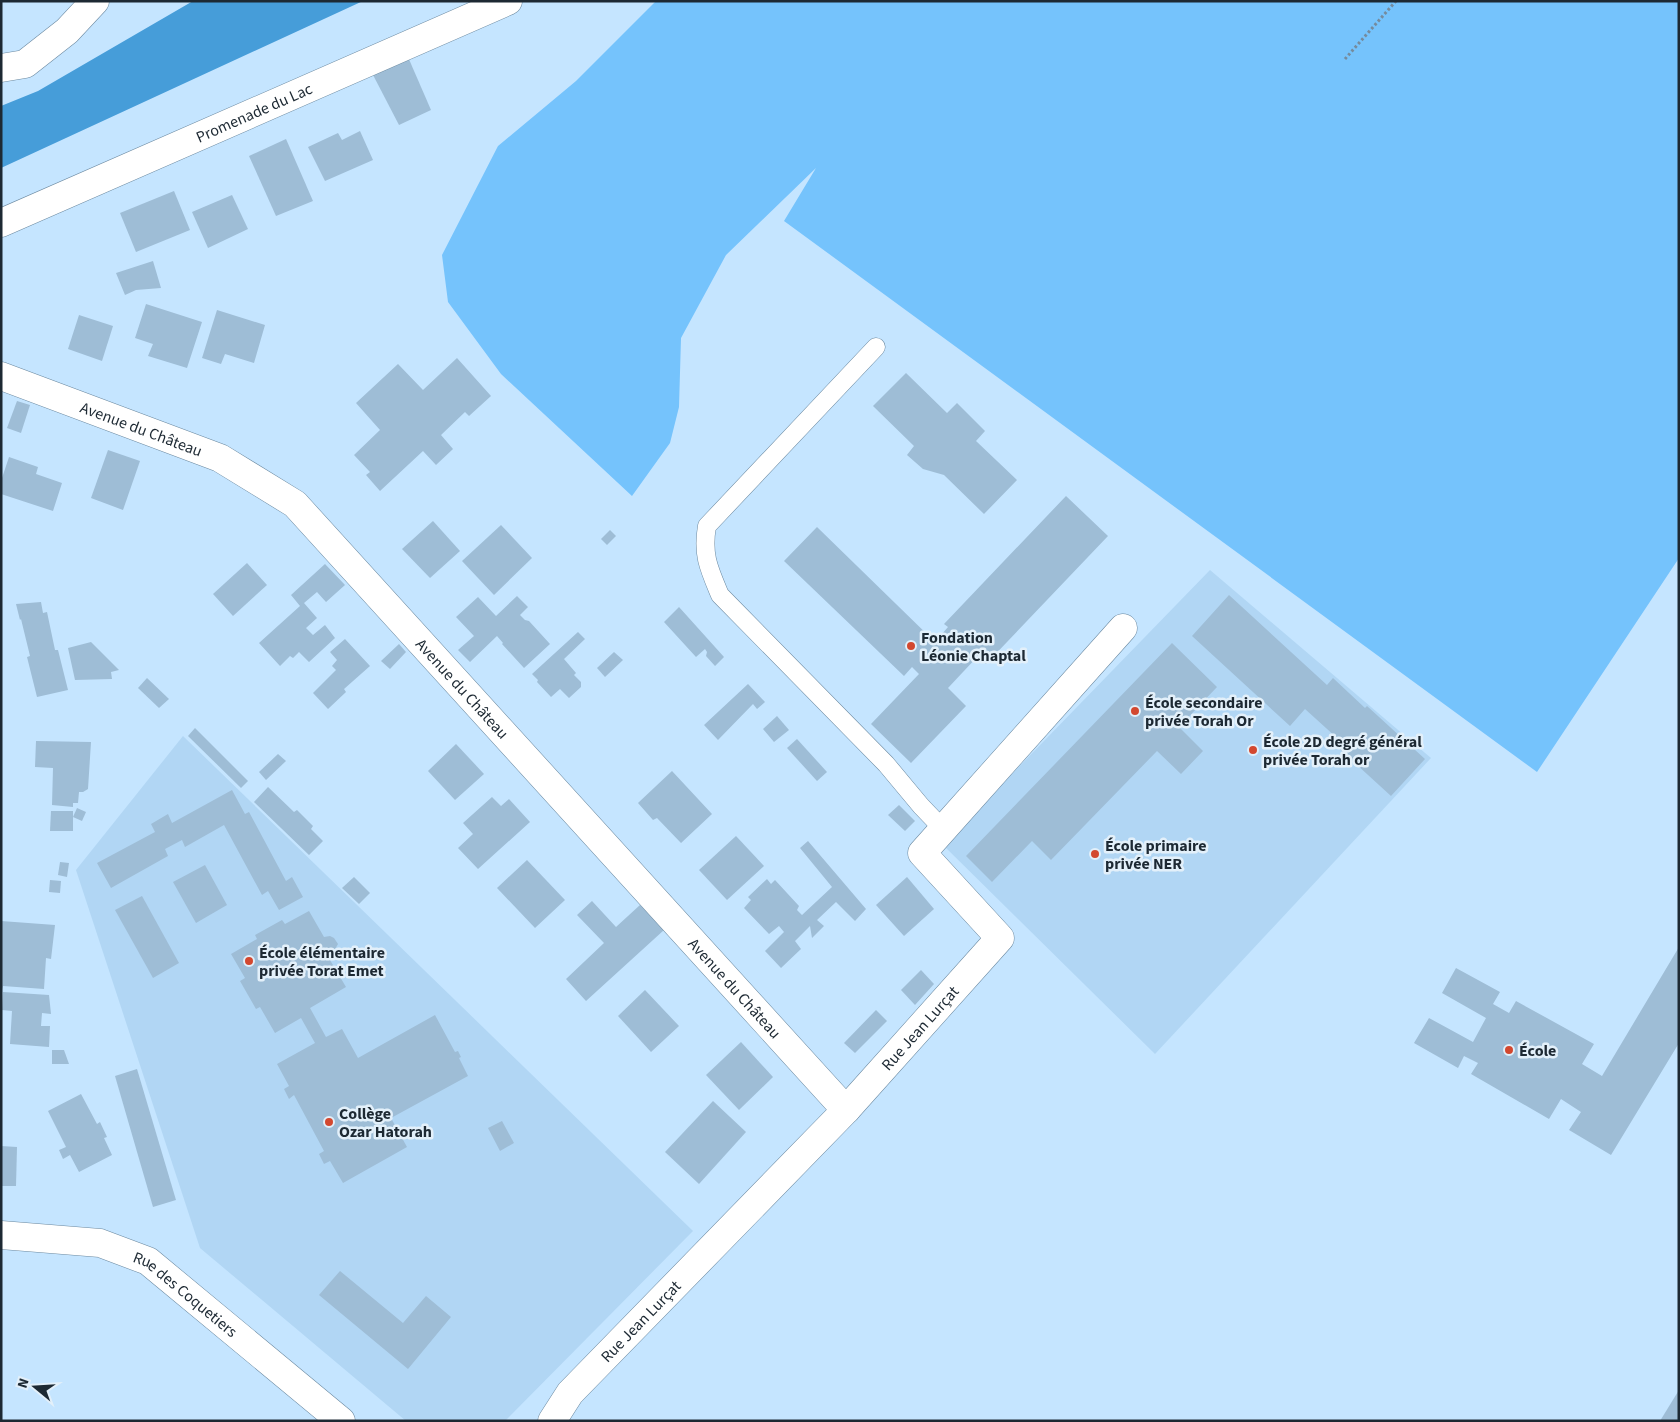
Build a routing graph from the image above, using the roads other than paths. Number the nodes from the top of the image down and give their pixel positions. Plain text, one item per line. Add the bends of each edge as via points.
1 (95, 1) edge
2 (508, 1) edge
3 (1, 68) edge
4 (1, 223) edge
5 (876, 347) dead end
6 (1, 376) edge
7 (1124, 628) dead end
8 (943, 830) junction
9 (846, 1110) junction
10 (1, 1235) edge
11 (341, 1421) edge
12 (552, 1421) edge

1 - 3 street via 67,31 25,64
2 - 4 street, Promenade du Lac
5 - 8 lane via 707,526 707,566 720,596 886,764
6 - 9 street, Avenue du Château via 220,458 295,504
7 - 8 street, Rue Jean Lurçat
8 - 9 street, Rue Jean Lurçat via 922,853 1000,938
9 - 12 street, Rue Jean Lurçat via 570,1393
10 - 11 street, Rue des Coquetiers via 100,1243 148,1261

